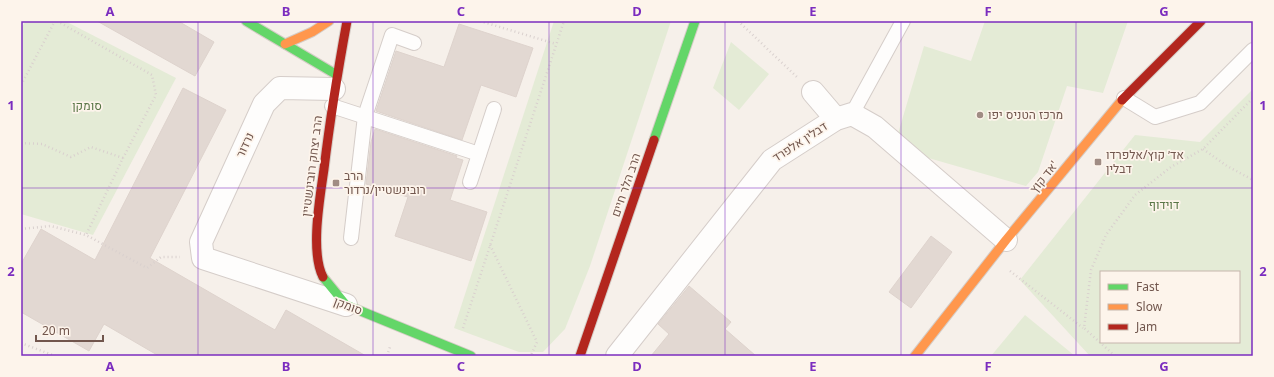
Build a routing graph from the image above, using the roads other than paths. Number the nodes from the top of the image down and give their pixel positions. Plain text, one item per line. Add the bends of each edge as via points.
1 (246, 21) edge
2 (329, 21) edge
3 (347, 21) edge
4 (695, 21) edge
5 (903, 21) edge
6 (1201, 21) edge
7 (414, 43) dead end
8 (285, 44) junction
9 (1253, 50) edge
10 (334, 90) junction
11 (813, 92) road end
12 (1124, 98) junction
13 (494, 109) dead end
14 (365, 116) junction
15 (844, 116) junction
16 (479, 154) junction
17 (470, 182) dead end
18 (351, 238) dead end
19 (1006, 240) junction
20 (203, 258) joint
21 (346, 305) junction
22 (471, 356) edge
23 (580, 356) edge
24 (617, 356) edge
25 (916, 356) edge

1 - 8 main road
2 - 8 main road
3 - 10 main road, הרב יצחק רובינשטיין
4 - 23 main road, הרב הלר חיים
5 - 15 lane
6 - 12 main road, אד קוץ'
7 - 14 lane via 392,34
8 - 10 main road
9 - 12 lane via 1200,103 1155,117
10 - 14 lane
10 - 20 street, נרדור via 280,88 264,104 201,242
10 - 21 main road, הרב יצחק רובינשטיין via 317,222 318,268 326,284
11 - 15 street
12 - 19 main road, אד קוץ'
13 - 16 lane
14 - 16 lane
14 - 18 lane
15 - 19 street via 875,127
15 - 24 street, דבלין אלפרד via 772,160
16 - 17 lane
19 - 25 main road, אד קוץ'
20 - 21 street, סומקן
21 - 22 main road, סומקן

